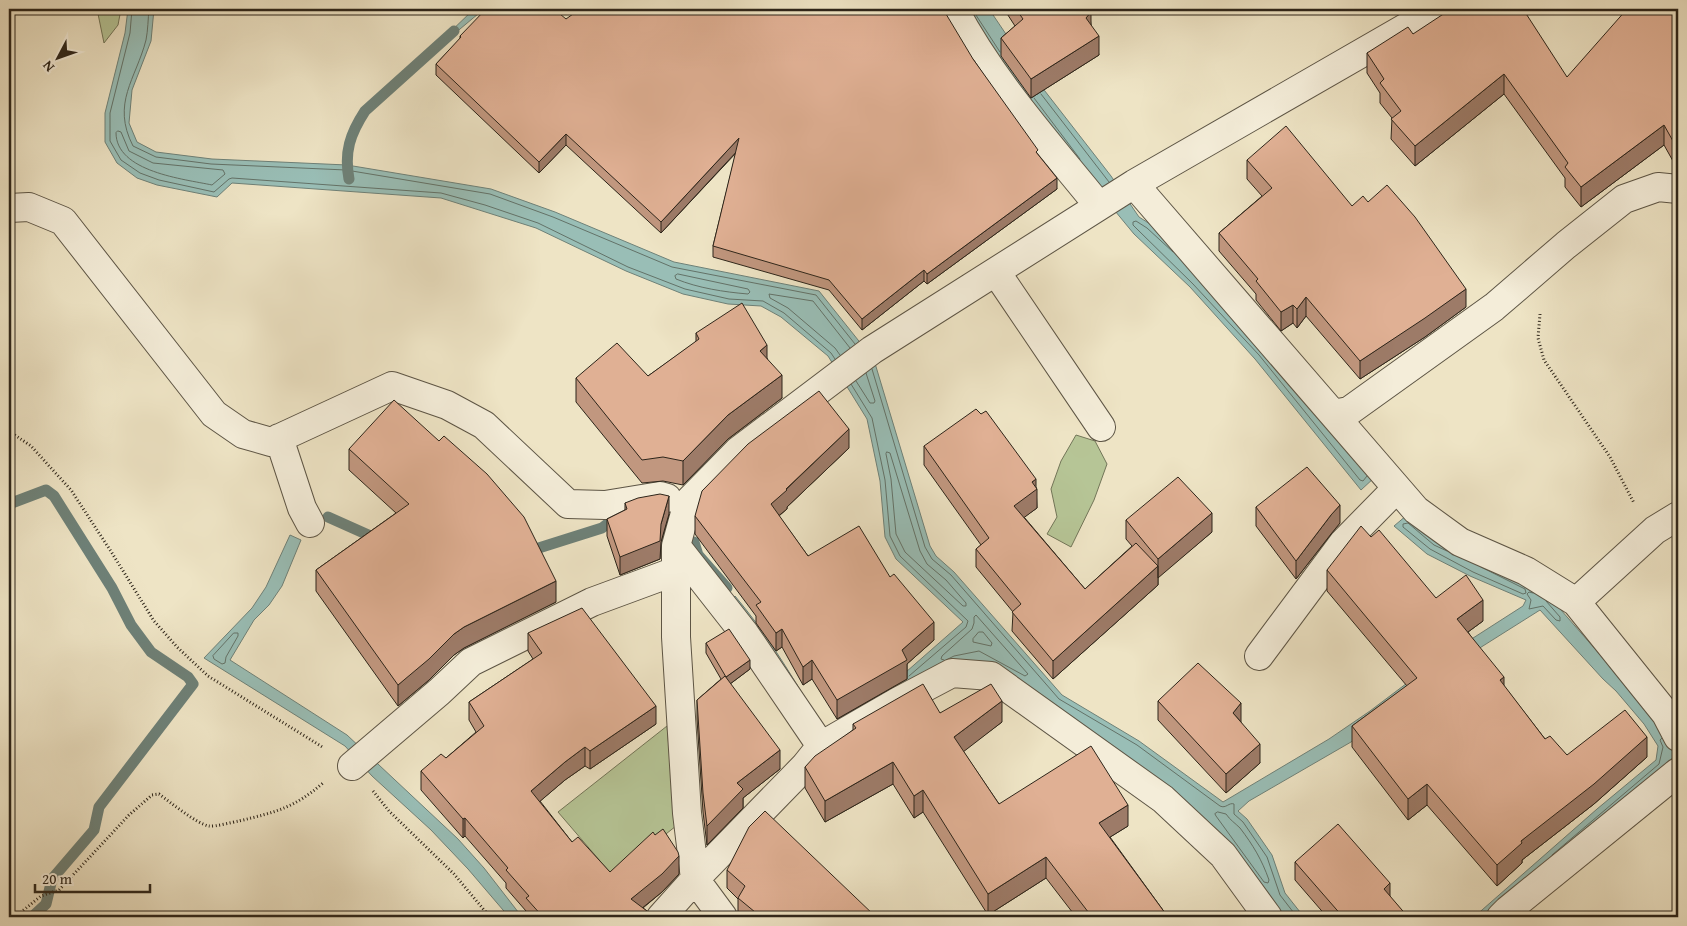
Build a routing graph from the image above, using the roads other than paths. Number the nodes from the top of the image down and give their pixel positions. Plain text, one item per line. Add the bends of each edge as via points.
1 (954, 9) edge
2 (1438, 9) edge
3 (1130, 187) junction
4 (1678, 189) edge
5 (1100, 205) junction
6 (9, 208) edge
7 (996, 272) junction
8 (1333, 414) junction
9 (1101, 427) dead end
10 (279, 438) junction
11 (1398, 488) junction
12 (688, 502) junction
13 (1678, 516) edge
14 (310, 523) dead end
15 (676, 559) junction
16 (1576, 602) junction
17 (1259, 656) dead end
18 (1678, 737) edge
19 (821, 746) junction
20 (357, 760) road end
21 (1678, 772) edge
22 (694, 879) junction
23 (661, 917) edge
24 (723, 917) edge
25 (1268, 917) edge
26 (1501, 917) edge

1 - 5 street via 969,37 1017,104
2 - 3 street
3 - 5 street
3 - 8 street
4 - 8 street via 1658,187 1624,199 1494,307 1349,411
5 - 7 street
6 - 10 street via 29,207 64,222 214,414 243,434 271,442
7 - 9 street
7 - 12 street via 840,373 738,450
8 - 11 street
10 - 12 street via 392,386 447,405 484,425 568,504 605,505 660,496
10 - 14 street
11 - 16 street via 1416,510 1460,542 1526,571
11 - 17 street via 1343,543
12 - 15 street
13 - 16 street via 1655,530
15 - 19 street via 745,634
15 - 20 street via 471,662
15 - 22 street via 681,736
16 - 18 street via 1666,714
19 - 22 street
19 - 25 street via 952,673 991,676 1163,799 1224,855
21 - 26 street
22 - 23 street
22 - 24 street

